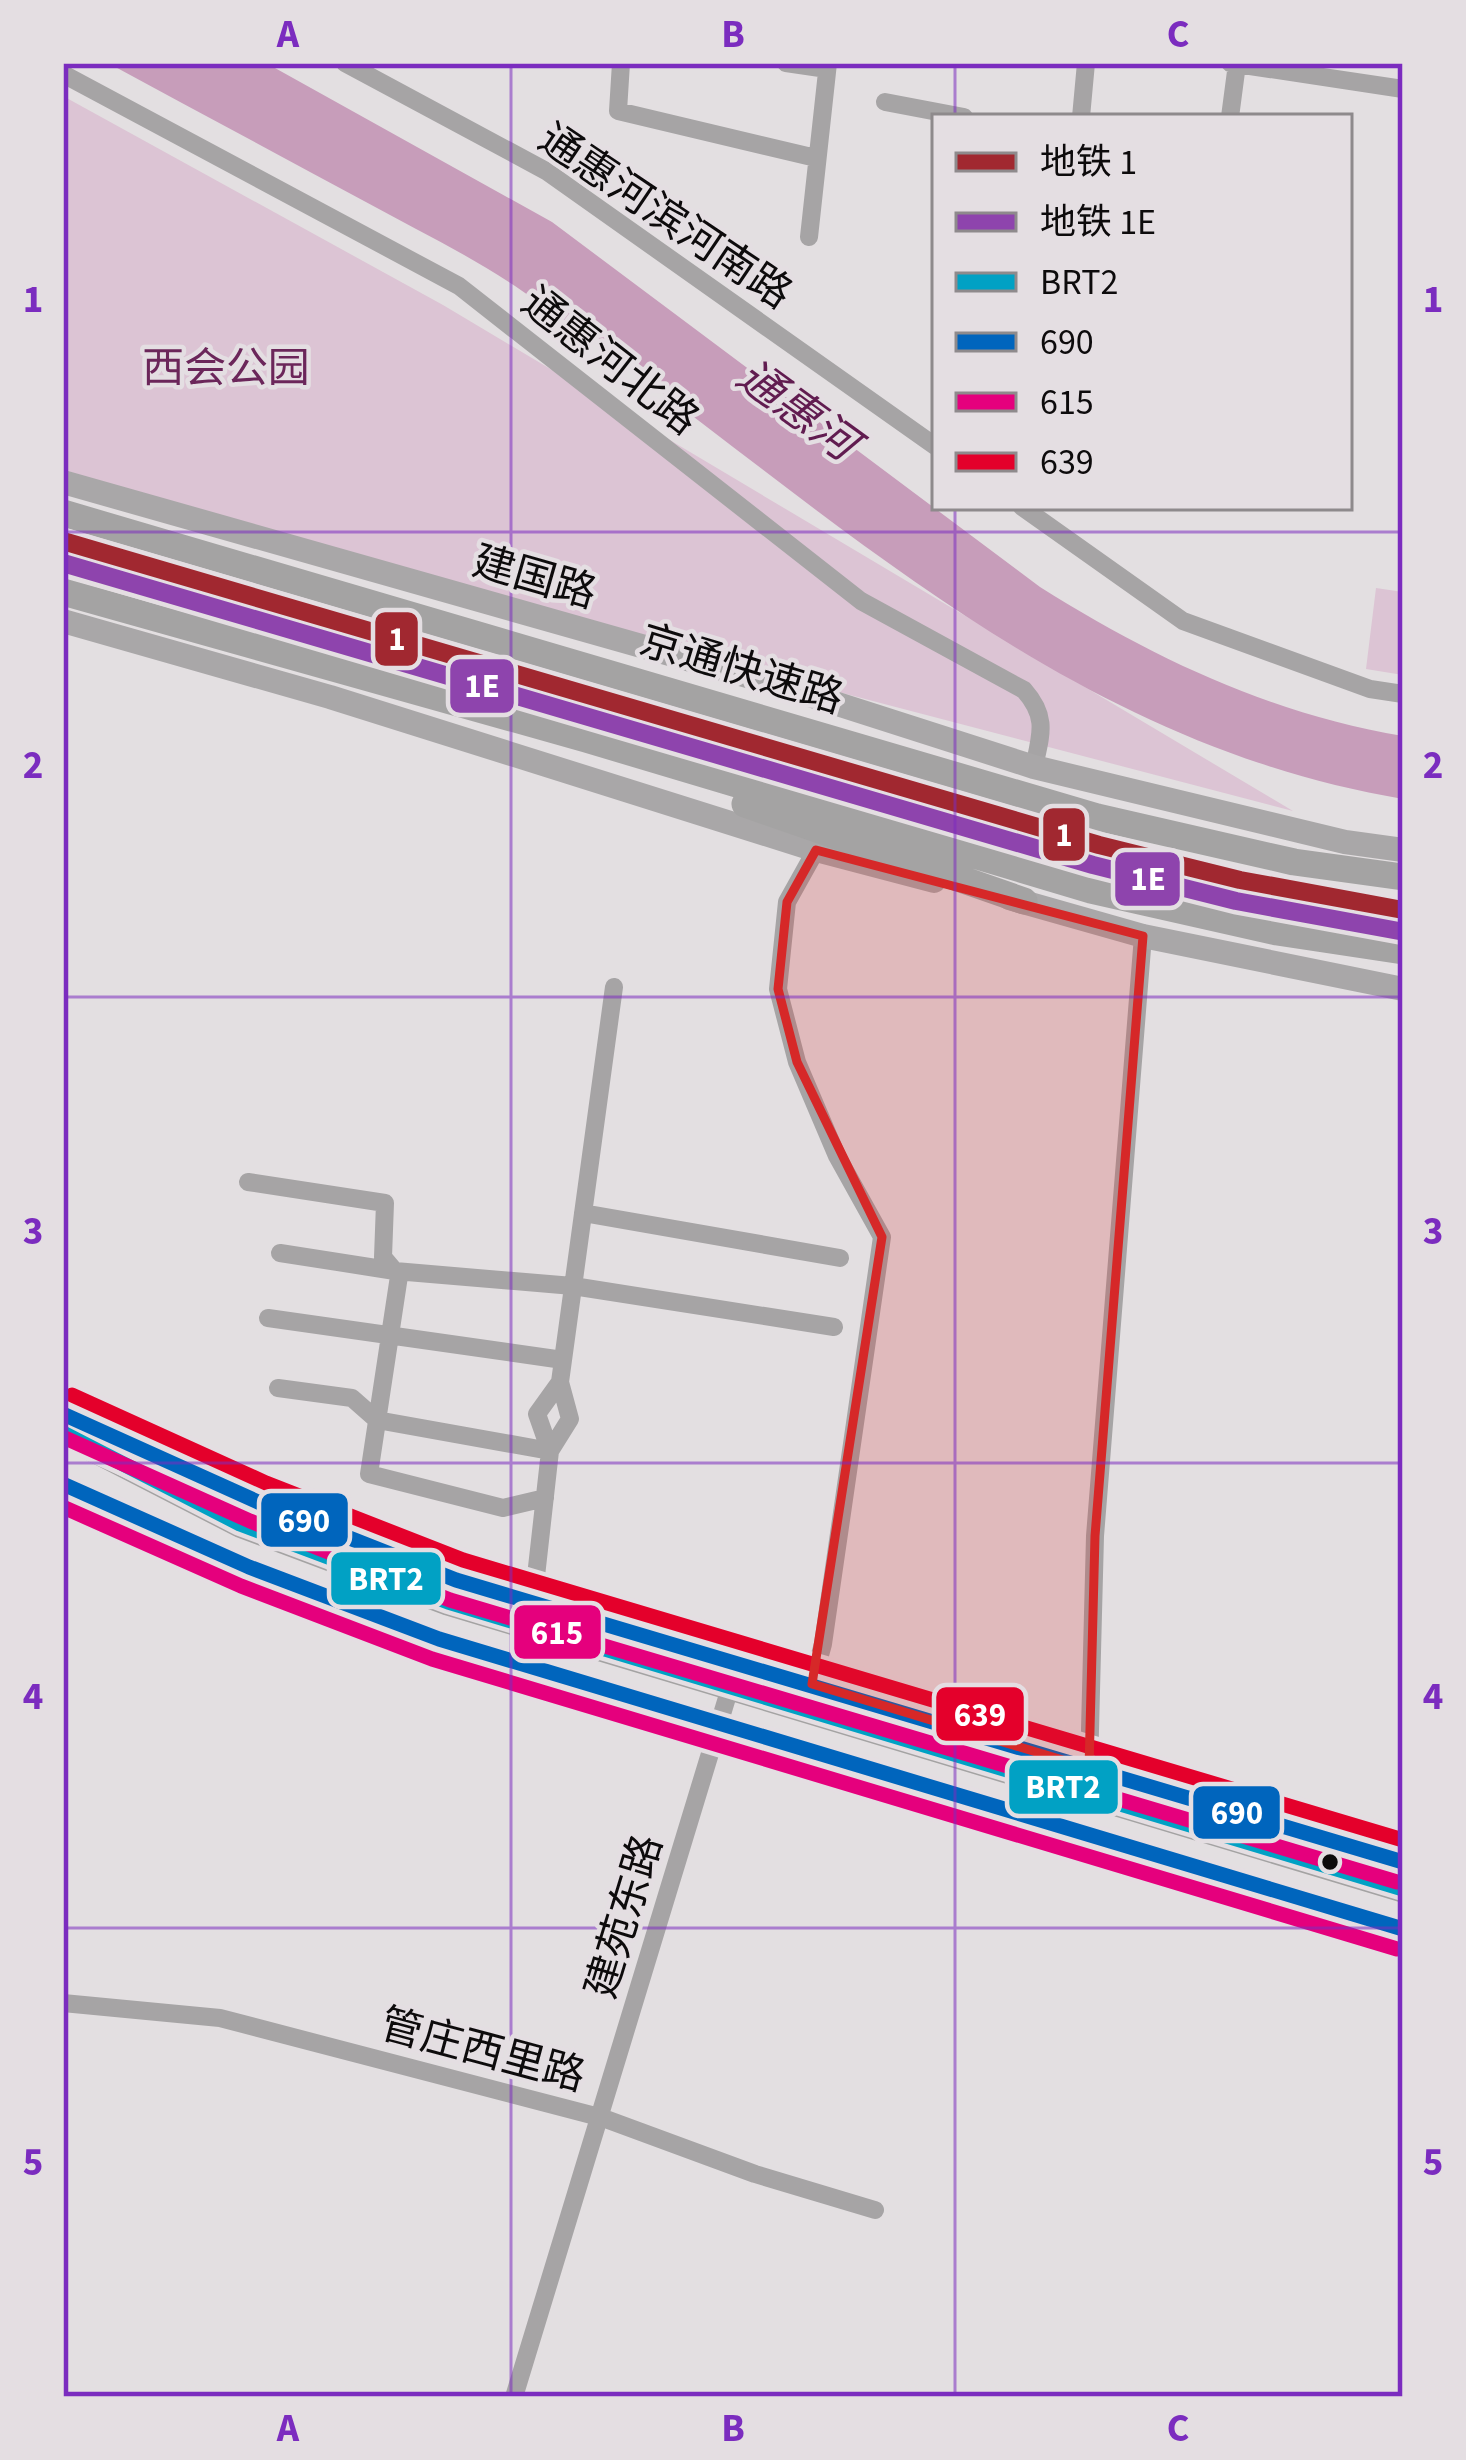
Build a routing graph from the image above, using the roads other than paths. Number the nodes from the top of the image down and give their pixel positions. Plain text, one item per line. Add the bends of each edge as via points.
1 (345, 63) edge
2 (621, 63) edge
3 (786, 63) edge
4 (1086, 63) edge
5 (1233, 63) edge
6 (828, 66) edge
7 (1322, 70) edge
8 (63, 74) edge
9 (1403, 89) edge
10 (885, 102) dead end
11 (948, 114) edge
12 (1081, 114) edge
13 (1230, 114) edge
14 (816, 158) junction
15 (808, 237) dead end
16 (932, 444) edge
17 (63, 482) edge
18 (1026, 510) edge
19 (63, 513) edge
20 (63, 592) edge
21 (63, 621) edge
22 (1403, 694) edge
23 (586, 740) junction
24 (1034, 767) junction
25 (815, 850) junction
26 (1403, 850) edge
27 (1403, 877) edge
28 (1024, 901) junction
29 (1143, 936) junction
30 (1403, 952) edge
31 (614, 987) dead end
32 (1403, 989) edge
33 (248, 1183) dead end
34 (583, 1213) junction
35 (280, 1253) dead end
36 (840, 1258) dead end
37 (395, 1271) junction
38 (573, 1286) junction
39 (268, 1318) dead end
40 (833, 1328) dead end
41 (390, 1335) junction
42 (563, 1360) junction
43 (560, 1382) junction
44 (278, 1388) dead end
45 (63, 1414) edge
46 (377, 1420) junction
47 (63, 1433) edge
48 (63, 1450) edge
49 (550, 1451) junction
50 (63, 1484) edge
51 (545, 1498) junction
52 (532, 1603) junction
53 (812, 1684) junction
54 (729, 1693) junction
55 (1089, 1768) junction
56 (1403, 1862) edge
57 (1403, 1889) edge
58 (1403, 1906) edge
59 (1403, 1930) edge
60 (63, 2003) edge
61 (599, 2117) junction
62 (875, 2210) dead end
63 (514, 2397) edge

1 - 16 street, 通惠河滨河南路 via 546,171
2 - 14 street via 618,111
3 - 6 street
4 - 12 street
5 - 7 street
5 - 13 street
6 - 14 street
7 - 9 street
8 - 24 street, 通惠河北路 via 459,286 861,601 1024,690 1041,723
10 - 11 street
14 - 15 street
17 - 24 main road, 建国路 via 772,683
18 - 22 street via 1183,621
19 - 27 highway, 京通快速路 via 1097,817 1294,862
20 - 23 highway
21 - 25 main road
23 - 28 highway
23 - 30 highway via 1091,890
24 - 26 main road, 建国路
25 - 28 main road
25 - 53 street via 787,902 778,989 797,1062 882,1237
28 - 29 main road
29 - 32 main road
29 - 55 street via 1095,1536
31 - 34 street
33 - 37 street via 385,1203 383,1257
34 - 36 street
34 - 38 street
35 - 37 street
37 - 38 street
37 - 41 street
38 - 40 street
38 - 42 street
39 - 41 street
41 - 42 street
41 - 46 street
42 - 43 street
43 - 49 street via 570,1419
43 - 49 street via 536,1414
44 - 46 street via 352,1398
45 - 52 street via 322,1531
46 - 49 street
46 - 51 street via 370,1474 503,1508
47 - 54 highway via 241,1524 346,1566
48 - 54 highway via 235,1538 342,1579 444,1616
49 - 51 street
50 - 54 street via 300,1591 439,1639
51 - 52 street
52 - 54 street
53 - 54 street
53 - 55 street
54 - 57 highway
54 - 58 highway
54 - 59 street
54 - 61 street, 建苑东路
55 - 56 street
60 - 61 street, 管庄西里路 via 220,2018
61 - 62 street, 管庄西里路
61 - 63 street, 建苑东路

